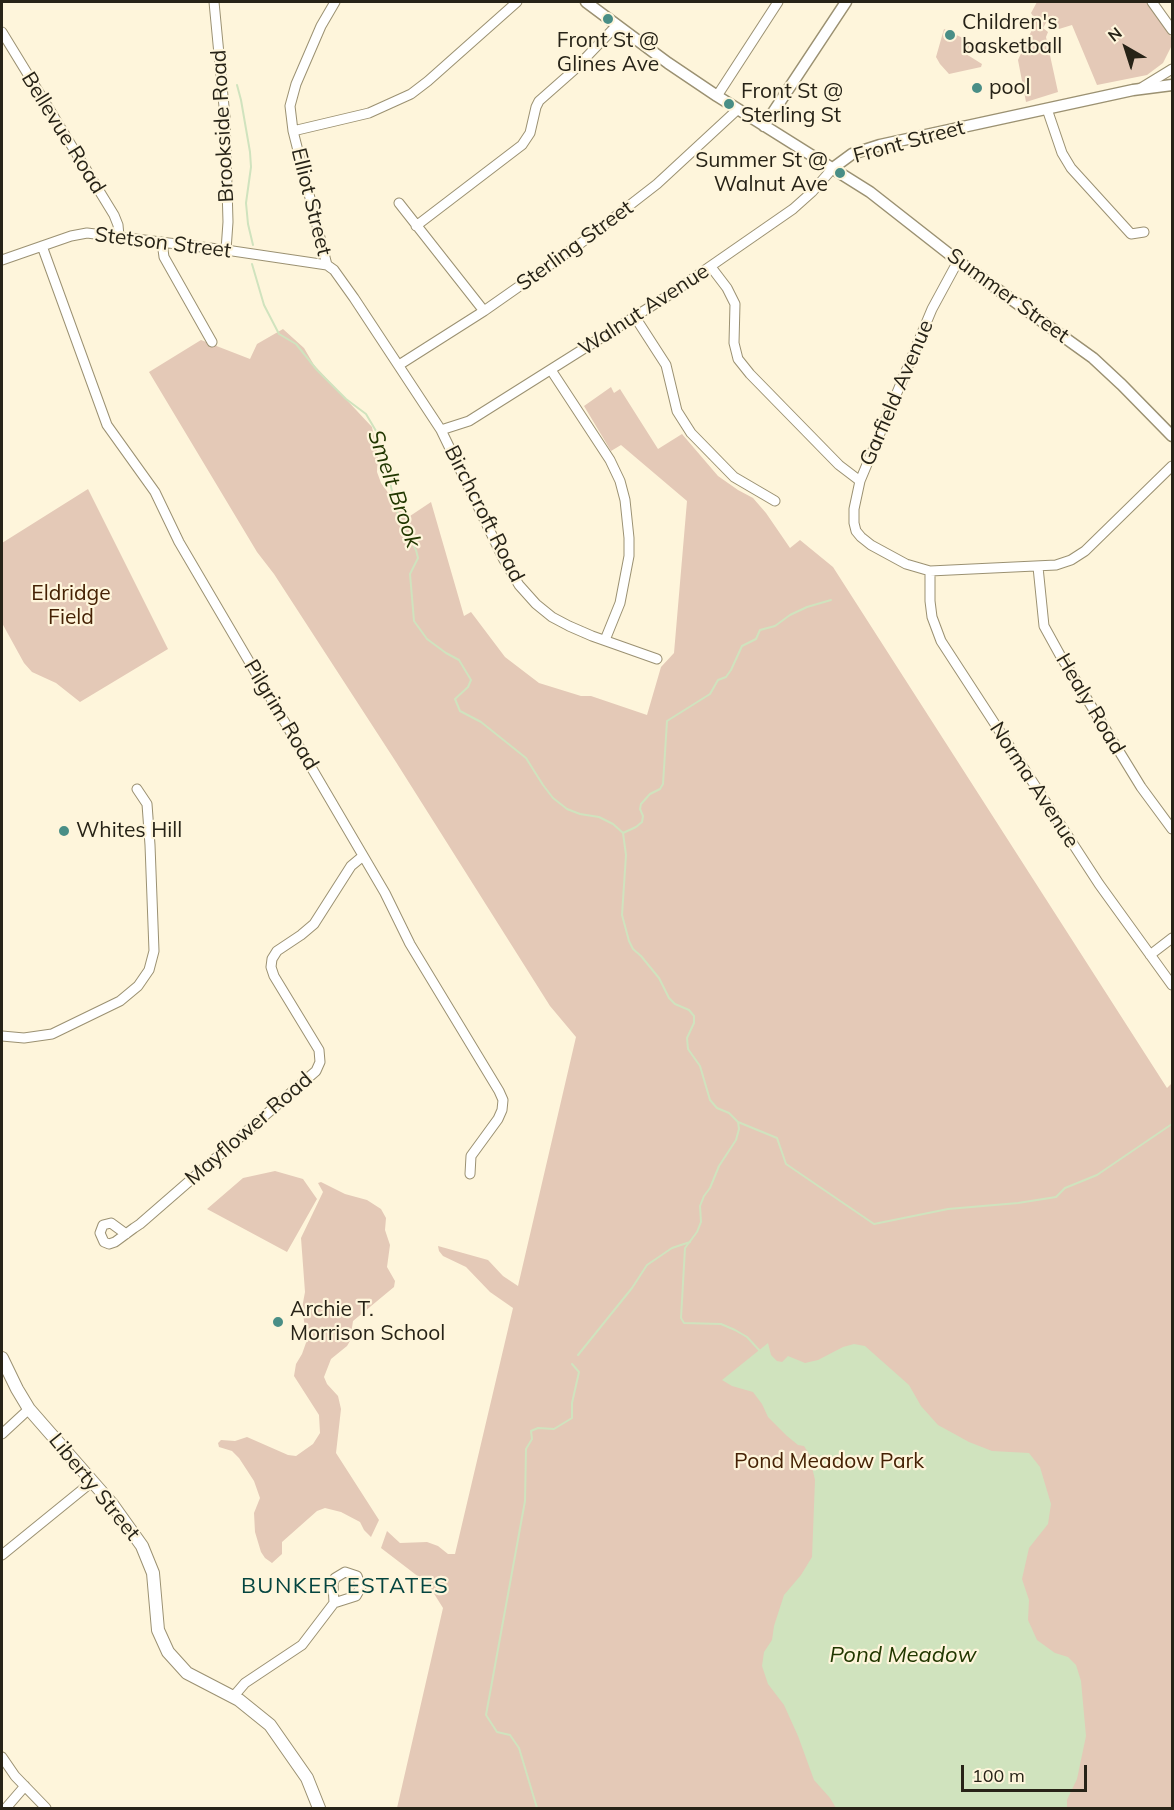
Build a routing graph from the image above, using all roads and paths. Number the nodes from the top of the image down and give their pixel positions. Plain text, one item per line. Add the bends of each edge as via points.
1 (214, 2) edge
2 (335, 2) edge
3 (517, 2) edge
4 (586, 2) edge
5 (778, 2) edge
6 (846, 2) edge
7 (1152, 2) edge
8 (616, 25) junction
9 (1173, 30) edge
10 (2, 32) edge
11 (1173, 69) edge
12 (1173, 85) edge
13 (1138, 89) junction
14 (717, 96) junction
15 (1047, 109) junction
16 (737, 110) junction
17 (764, 126) junction
18 (293, 131) junction
19 (833, 168) junction
20 (399, 203) dead end
21 (416, 226) junction
22 (1144, 232) dead end
23 (119, 236) junction
24 (162, 242) junction
25 (42, 246) junction
26 (226, 250) junction
27 (2, 260) edge
28 (958, 261) junction
29 (327, 265) junction
30 (711, 267) junction
31 (484, 311) junction
32 (635, 317) junction
33 (212, 342) dead end
34 (399, 365) junction
35 (551, 370) junction
36 (441, 430) junction
37 (1173, 436) edge
38 (1173, 466) edge
39 (860, 482) junction
40 (775, 501) dead end
41 (1038, 567) junction
42 (930, 571) junction
43 (605, 640) junction
44 (657, 659) dead end
45 (137, 789) dead end
46 (1173, 829) edge
47 (363, 856) junction
48 (1173, 938) edge
49 (1150, 955) junction
50 (1173, 985) edge
51 (2, 1036) edge
52 (470, 1174) dead end
53 (126, 1234) junction
54 (2, 1358) edge
55 (29, 1409) junction
56 (2, 1434) edge
57 (93, 1481) junction
58 (2, 1554) edge
59 (334, 1603) dead end
60 (233, 1697) junction
61 (2, 1757) edge
62 (25, 1786) junction
63 (6, 1809) edge
64 (46, 1809) edge
65 (319, 1809) edge

1 - 26 street, Brookside Road via 225,117
2 - 18 street via 296,84 290,106
3 - 18 street, Elliot Street via 411,94 369,113
4 - 8 street, Front Street
5 - 14 street
6 - 17 street
7 - 9 street
8 - 14 street, Front Street
8 - 21 street via 573,71 546,93 536,107 530,133 522,145
10 - 23 street, Bellevue Road via 114,215
11 - 13 street, Front Street
12 - 13 street, Front Street
13 - 15 street, Front Street
14 - 16 street, Front Street
15 - 19 street, Front Street via 862,150
15 - 22 street via 1071,168 1131,234
16 - 17 street, Front Street
16 - 31 street, Sterling Street via 634,203
17 - 19 street, Front Street
18 - 29 street, Elliot Street
19 - 28 street, Summer Street
19 - 30 street, Walnut Avenue via 793,209
20 - 21 street
21 - 31 street
23 - 24 street, Stetson Street
23 - 25 street, Stetson Street via 81,234
24 - 26 street, Stetson Street
24 - 33 street via 164,257
25 - 27 street, Stetson Street
25 - 47 street, Pilgrim Road via 107,424 155,492 179,542
26 - 29 street, Stetson Street
28 - 37 street, Summer Street via 1092,358
28 - 39 street, Garfield Avenue via 932,309
29 - 34 street, Elliot Street
30 - 32 street, Walnut Avenue
30 - 39 street via 735,304 734,343 738,359
31 - 34 street, Sterling Street
32 - 35 street, Walnut Avenue
32 - 40 street via 666,365 678,411 691,433 734,477
34 - 36 street, Elliot Street
35 - 36 street, Walnut Avenue via 469,421
35 - 43 street via 610,460 624,500 628,556 620,603
36 - 43 street, Birchcroft Road via 519,585 552,617
38 - 41 street via 1085,551 1071,560
39 - 42 street, Garfield Avenue via 854,509 856,531 871,545 906,564
41 - 42 street
41 - 46 street, Healy Road via 1044,627 1141,786
42 - 49 street, Norma Avenue via 932,617 941,642
43 - 44 street, Birchcroft Road
45 - 51 street via 147,804 150,844 154,951 149,970 120,1001 52,1034 18,1039
47 - 52 street, Pilgrim Road via 410,944 501,1095 500,1115 471,1156
47 - 53 street, Mayflower Road via 351,866 314,924 277,951 271,963 274,976 319,1050 319,1067
48 - 49 street
49 - 50 street, Norma Avenue
53 - 53 street, Mayflower Road via 108,1244 100,1233 103,1226 113,1224
54 - 55 main road, Liberty Street
55 - 56 street
55 - 57 main road, Liberty Street
57 - 58 street
57 - 60 main road, Liberty Street via 135,1533 149,1560 156,1623 168,1652 187,1673
59 - 60 street via 302,1645 245,1683
60 - 65 main road, Liberty Street via 280,1737 307,1778
61 - 62 street
62 - 63 street
62 - 64 street

